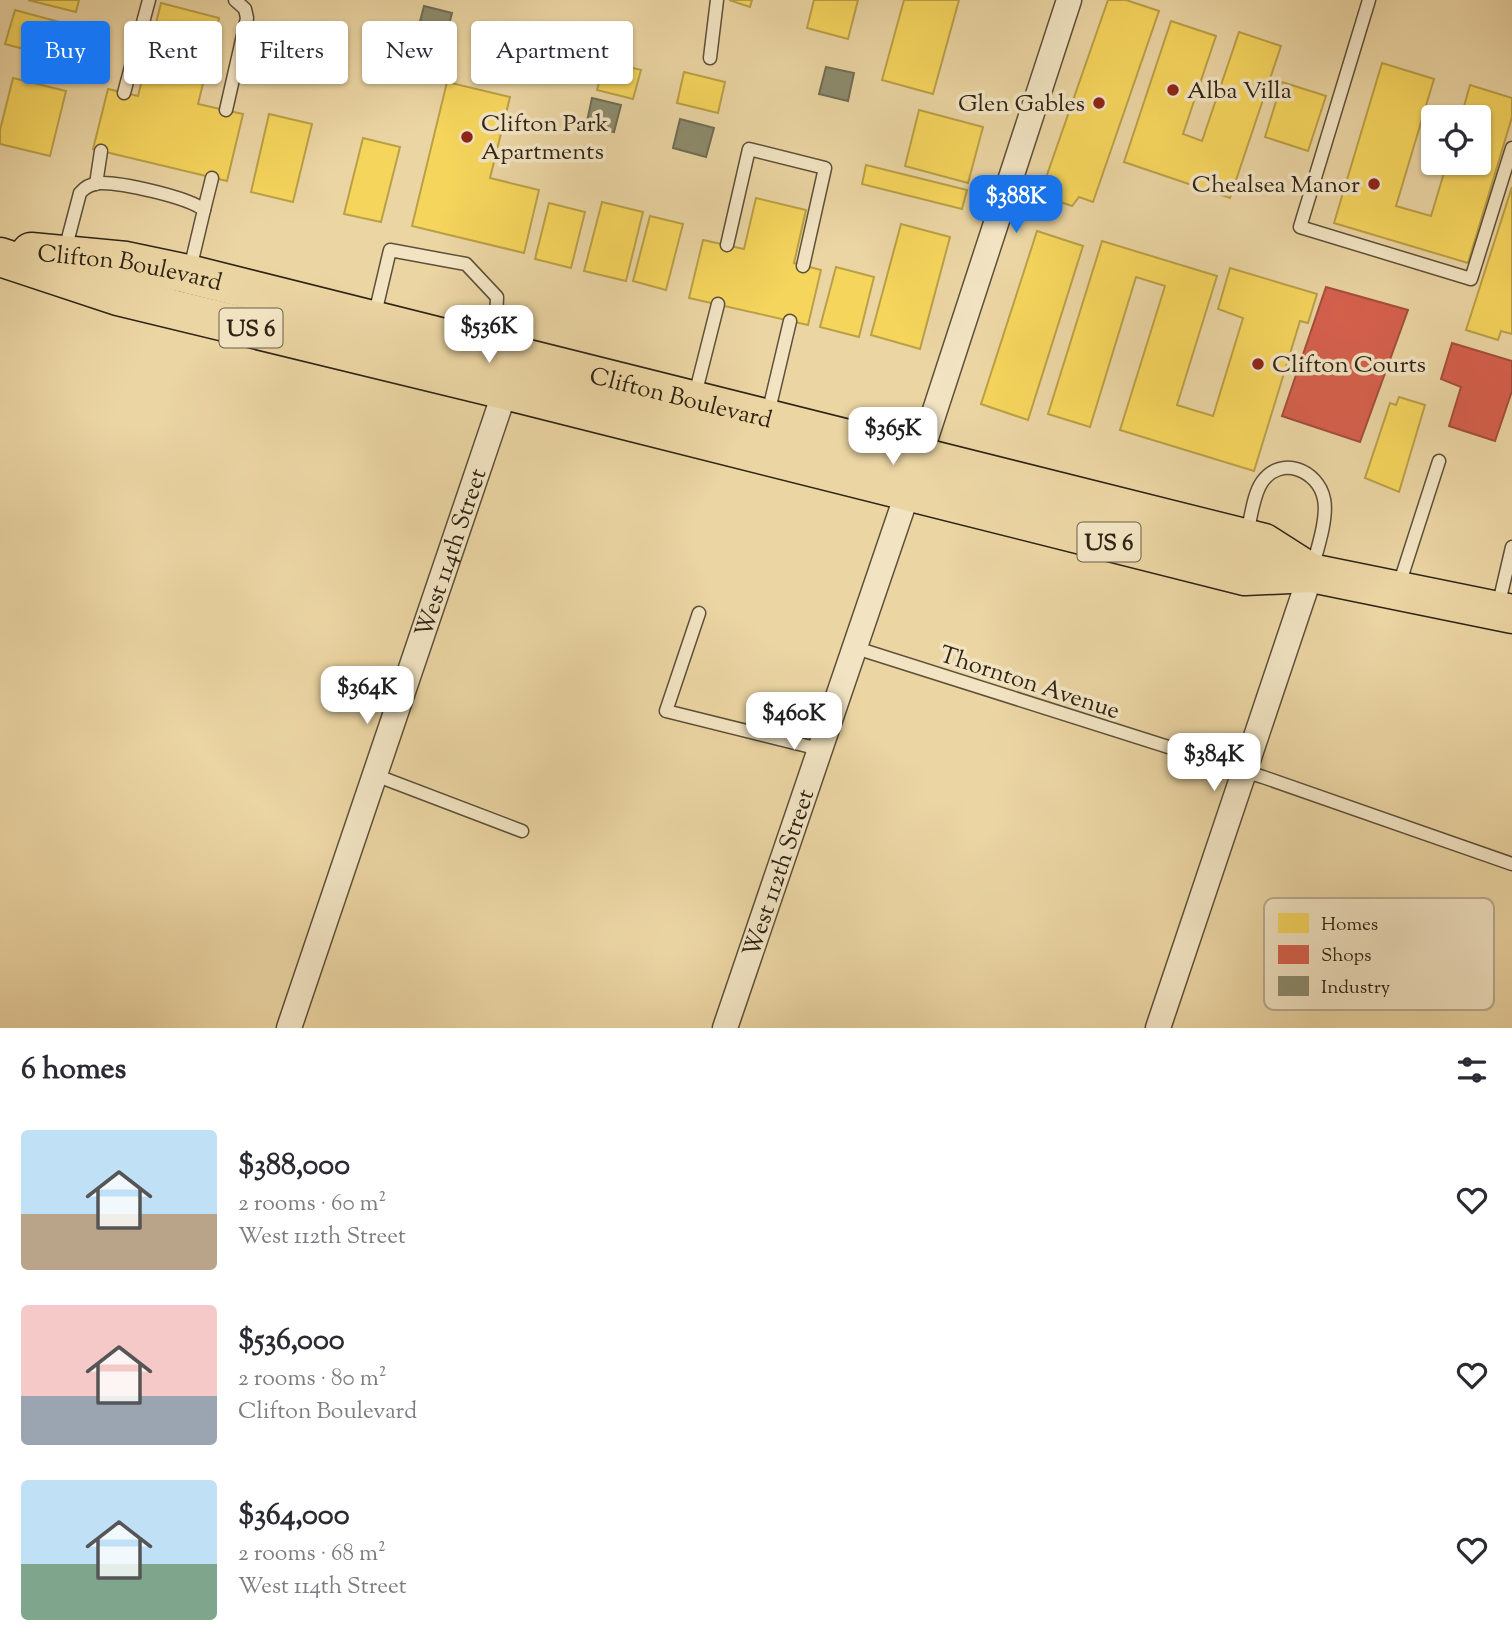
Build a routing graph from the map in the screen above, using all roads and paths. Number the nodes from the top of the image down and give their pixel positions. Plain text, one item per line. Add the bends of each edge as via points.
1 (149, 0) edge
2 (236, 0) edge
3 (717, 0) edge
4 (1069, 0) edge
5 (1369, 0) edge
6 (710, 58) dead end
7 (124, 93) dead end
8 (226, 110) dead end
9 (1512, 148) edge
10 (101, 151) dead end
11 (212, 178) dead end
12 (96, 184) junction
13 (204, 210) junction
14 (727, 245) dead end
15 (0, 250) edge
16 (64, 254) junction
17 (0, 257) edge
18 (803, 265) dead end
19 (188, 274) junction
20 (718, 304) dead end
21 (373, 319) junction
22 (790, 321) dead end
23 (506, 352) junction
24 (505, 390) junction
25 (694, 399) junction
26 (767, 417) junction
27 (920, 456) junction
28 (1439, 461) dead end
29 (908, 492) junction
30 (1246, 538) junction
31 (1512, 547) edge
32 (1311, 573) junction
33 (1397, 590) junction
34 (1504, 612) edge
35 (699, 613) dead end
36 (853, 647) junction
37 (819, 749) junction
38 (1245, 772) junction
39 (375, 775) junction
40 (522, 831) dead end
41 (1512, 864) edge
42 (289, 1028) edge
43 (725, 1028) edge
44 (1158, 1028) edge

1 - 7 lane
2 - 8 lane via 247,18
3 - 6 lane
4 - 27 street, West 112th Street
5 - 9 lane via 1300,227 1471,278
10 - 12 lane
11 - 13 lane
12 - 13 lane via 148,190
12 - 16 lane via 80,193
13 - 19 lane
14 - 18 lane via 749,149 825,168
15 - 16 main road, Clifton Boulevard / US 6
16 - 19 main road, Clifton Boulevard / US 6
17 - 24 main road, Clifton Boulevard / US 6 via 118,296
19 - 21 main road, Clifton Boulevard / US 6
20 - 25 lane
21 - 23 main road, Clifton Boulevard / US 6
21 - 23 lane via 390,250 466,264 497,297
22 - 26 lane
23 - 24 street, West 114th Street
23 - 25 main road, Clifton Boulevard / US 6
24 - 29 main road, Clifton Boulevard / US 6
24 - 39 street, West 114th Street
25 - 26 main road, Clifton Boulevard / US 6
26 - 27 main road, Clifton Boulevard / US 6
27 - 29 street, West 112th Street
27 - 30 main road, Clifton Boulevard / US 6
28 - 33 lane
29 - 32 main road, Clifton Boulevard / US 6 via 1245,576
29 - 36 street, West 112th Street
30 - 32 main road, Clifton Boulevard / US 6 via 1264,542
30 - 32 lane via 1260,485 1268,474 1286,467 1305,471 1324,499 1323,525
31 - 34 lane
32 - 33 main road, Clifton Boulevard / US 6
32 - 38 street
33 - 34 main road, Clifton Boulevard / US 6
35 - 37 lane via 666,712
36 - 37 street, West 112th Street
36 - 38 lane, Thornton Avenue
37 - 43 street, West 112th Street
38 - 41 lane, Thornton Avenue
38 - 44 street
39 - 40 lane
39 - 42 street, West 114th Street

